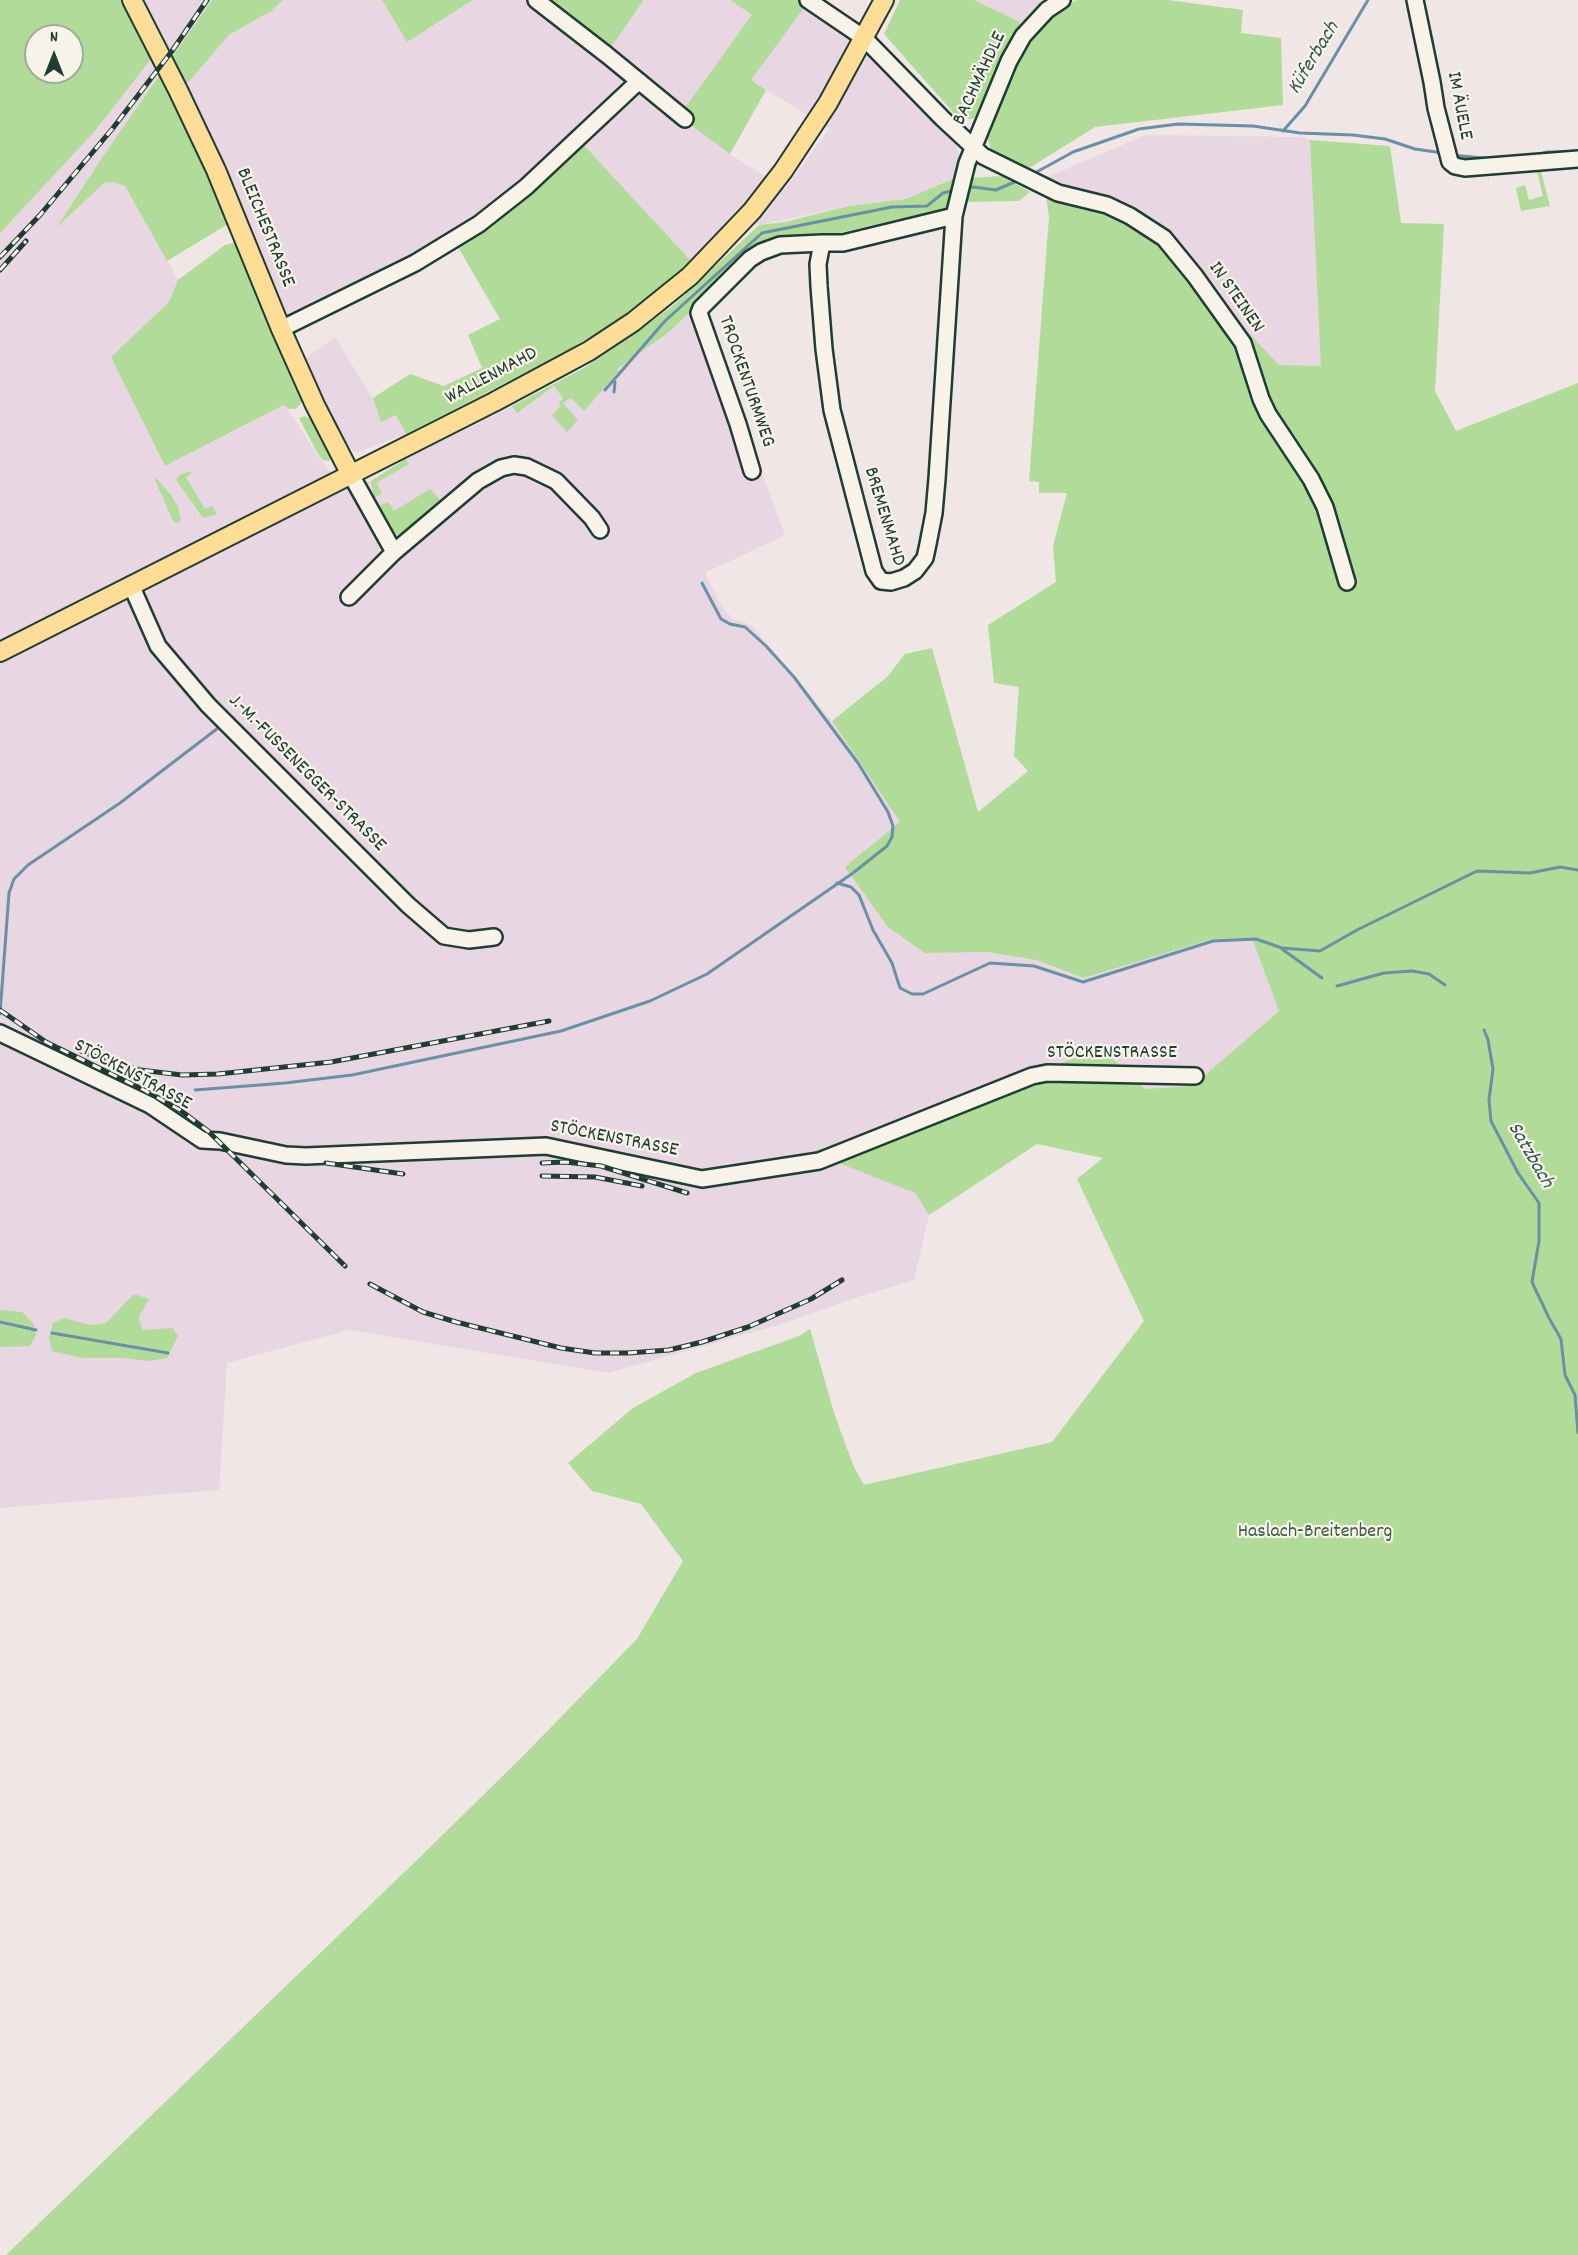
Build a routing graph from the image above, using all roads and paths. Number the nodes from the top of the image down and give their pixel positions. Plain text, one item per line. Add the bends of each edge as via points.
1 (132, 0) edge
2 (536, 0) edge
3 (808, 0) edge
4 (884, 0) edge
5 (1062, 0) edge
6 (1415, 0) edge
7 (864, 38) junction
8 (639, 81) junction
9 (685, 119) dead end
10 (973, 146) junction
11 (1578, 159) edge
12 (954, 216) junction
13 (822, 243) junction
14 (281, 329) junction
15 (752, 471) dead end
16 (351, 475) junction
17 (600, 530) dead end
18 (394, 552) junction
19 (1347, 582) dead end
20 (131, 585) junction
21 (349, 597) dead end
22 (0, 652) edge
23 (494, 937) dead end
24 (1, 1034) edge
25 (1195, 1076) dead end

1 - 14 main road, BLEICHESTRASSE via 216,170
2 - 8 street
3 - 7 street, BACHMÄHDLE
4 - 7 main road, WALLENMAHD
5 - 10 street, BACHMÄHDLE via 1023,36
6 - 11 street, IM ÄUELE via 1443,144 1455,166
7 - 10 street, BACHMÄHDLE
7 - 16 main road, WALLENMAHD via 833,95 777,178 740,225 673,292 589,351
8 - 9 street
8 - 14 street via 526,187 479,224 415,264
10 - 12 street, BREMENMAHD
10 - 19 street, IN STEINEN via 983,156 1036,183 1058,193 1107,205 1164,238 1243,343 1268,414 1325,507
12 - 13 street via 843,243
12 - 13 street, BREMENMAHD via 934,513 925,558 915,571 891,582 881,581 874,571 831,410 819,286
13 - 15 street, TROCKENTURMWEG via 780,244 761,252 699,313
14 - 16 main road, BLEICHESTRASSE
16 - 18 street
16 - 20 main road, WALLENMAHD
17 - 18 street via 556,482 527,467 514,465 478,481
18 - 21 street
20 - 22 main road, WALLENMAHD
20 - 23 street, J.-M.-FUSSENEGGER-STRASSE via 158,646 208,705 408,905 444,936 469,940
24 - 25 street, STÖCKENSTRASSE via 150,1105 201,1140 306,1156 546,1146 702,1179 819,1161 1032,1076

